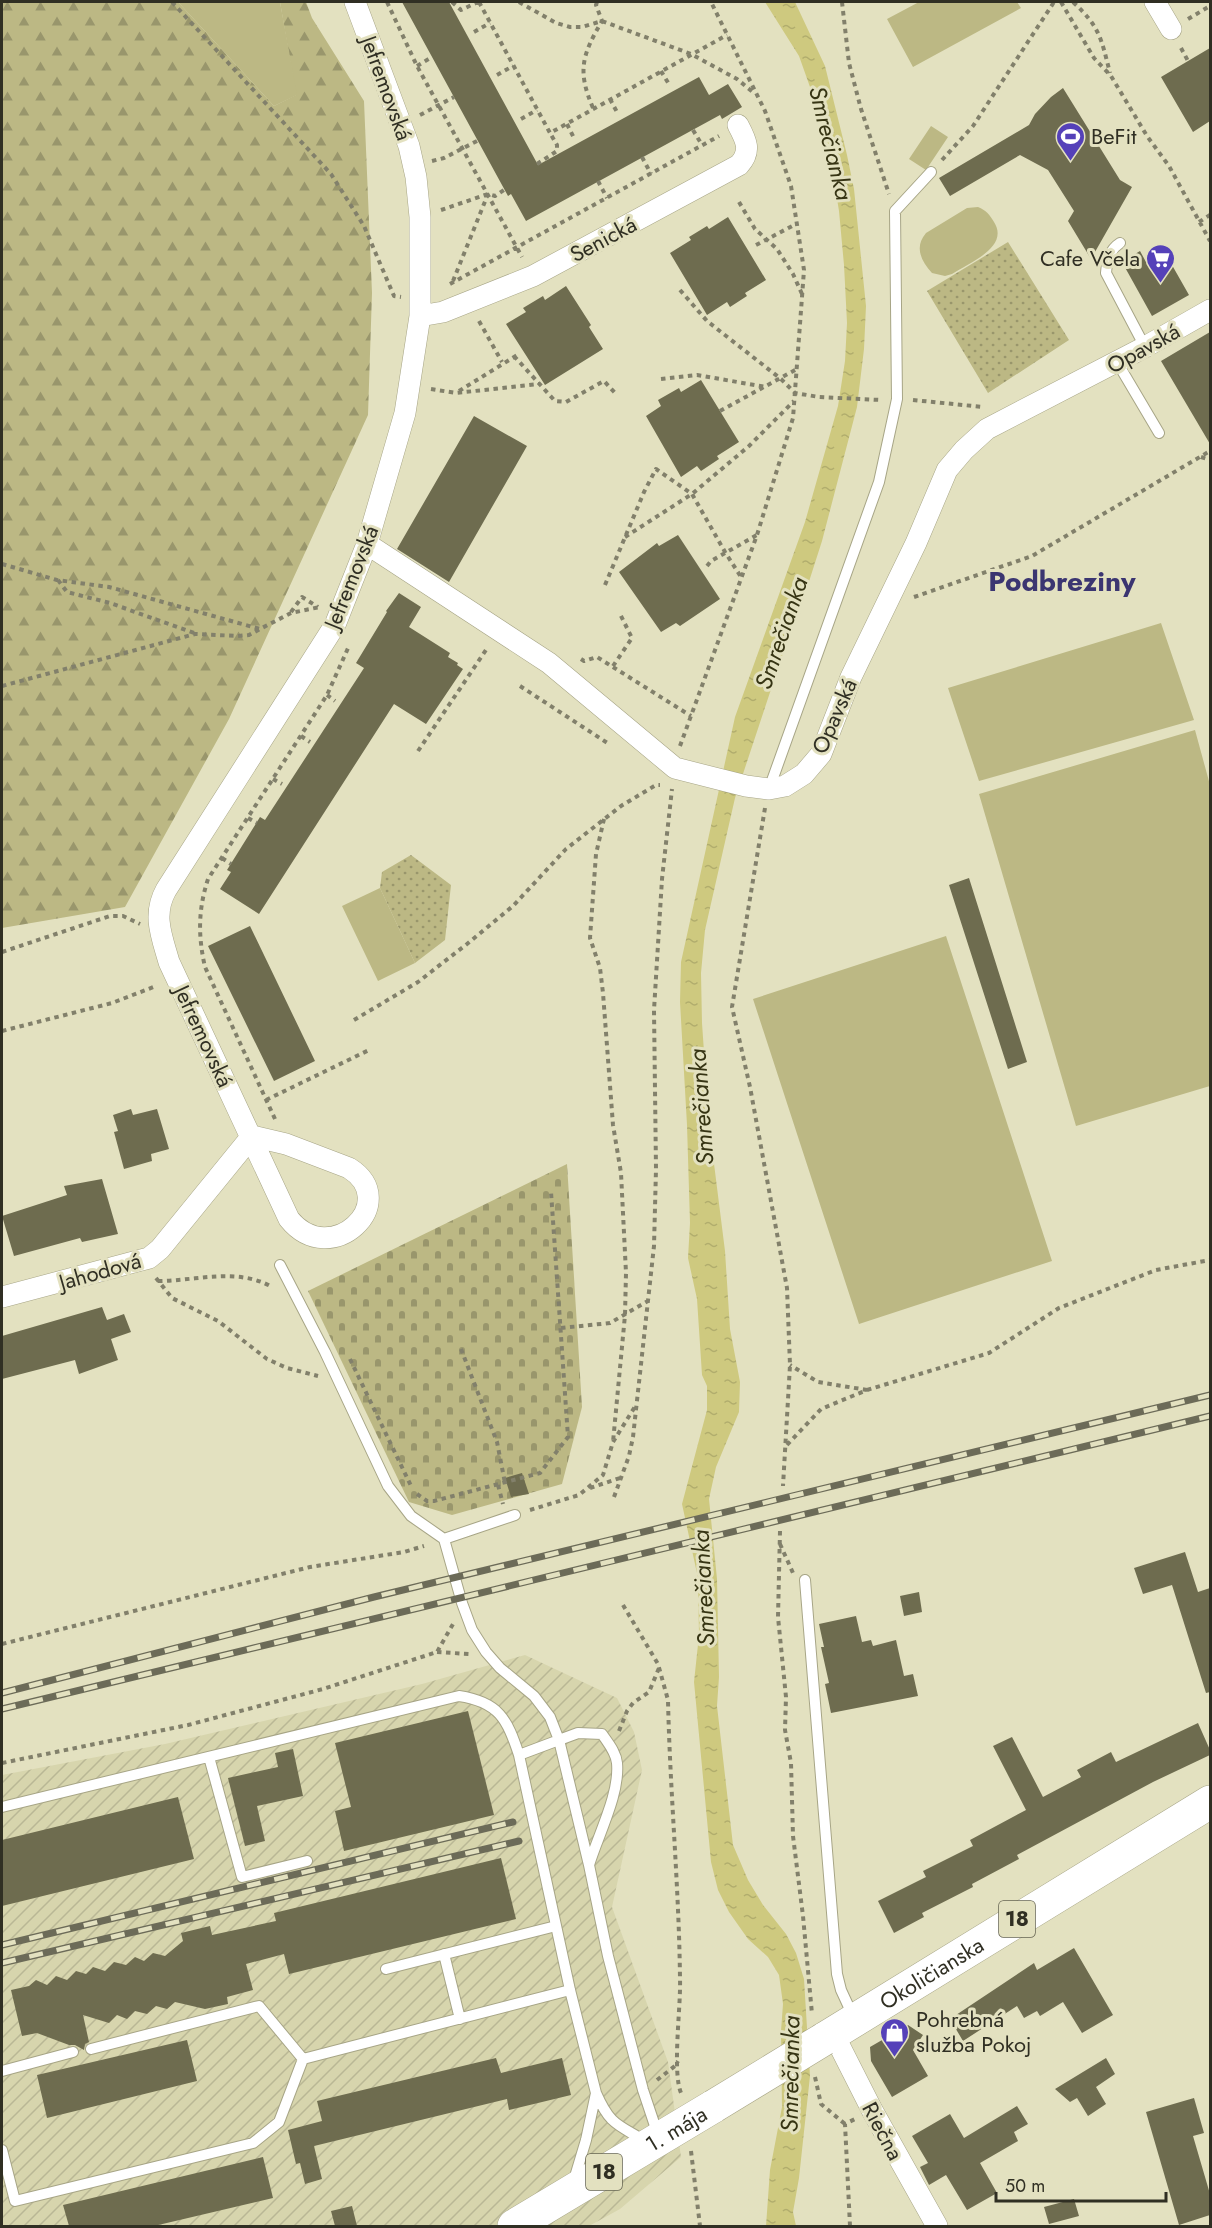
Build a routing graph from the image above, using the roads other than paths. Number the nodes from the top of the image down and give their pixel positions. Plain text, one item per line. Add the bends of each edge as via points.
1 (355, 2) edge
2 (1155, 2) edge
3 (1171, 29) dead end
4 (738, 125) road end
5 (931, 172) road end
6 (1120, 243) dead end
7 (420, 308) junction
8 (1210, 310) edge
9 (1145, 347) junction
10 (1117, 362) junction
11 (1159, 433) dead end
12 (368, 544) junction
13 (769, 789) junction
14 (252, 1136) junction
15 (280, 1265) dead end
16 (2, 1298) edge
17 (515, 1515) road end
18 (444, 1539) junction
19 (805, 1580) road end
20 (559, 1740) junction
21 (519, 1755) junction
22 (209, 1757) junction
23 (1210, 1802) edge
24 (2, 1807) edge
25 (307, 1861) dead end
26 (589, 1864) junction
27 (556, 1926) junction
28 (444, 1954) junction
29 (386, 1969) dead end
30 (570, 1990) junction
31 (460, 2019) junction
32 (831, 2027) junction
33 (91, 2049) dead end
34 (73, 2052) dead end
35 (303, 2058) junction
36 (2, 2071) edge
37 (596, 2093) junction
38 (714, 2106) joint
39 (655, 2141) junction
40 (2, 2150) edge
41 (568, 2194) junction
42 (514, 2226) edge
43 (938, 2226) edge

1 - 7 street, Jefremovská via 414,166 420,217
2 - 3 street
4 - 7 street, Senická via 748,147 740,165 533,276 443,312
5 - 13 lane via 895,211 897,399 879,482
6 - 9 lane via 1113,247 1106,273
7 - 12 street, Jefremovská via 405,413
8 - 9 street, Opavská
9 - 10 street, Opavská
10 - 11 lane
10 - 13 street, Opavská via 987,429 947,470 851,677 821,753 804,774 785,786
12 - 13 street, Opavská via 549,663 677,774
12 - 14 street, Jefremovská via 335,625 160,901 158,923 169,962
14 - 14 street, Jefremovská via 297,1229 307,1236 331,1239 357,1224 364,1215 369,1193 358,1173 286,1144
14 - 16 street, Jahodová via 160,1250 143,1260
15 - 18 lane via 393,1495 411,1515
17 - 18 lane
18 - 20 lane via 472,1630 500,1668 534,1696 550,1717
19 - 32 lane via 841,1990
20 - 21 lane
20 - 26 lane
20 - 26 lane via 578,1733 602,1734 618,1762 615,1791
21 - 22 lane via 504,1716 482,1701 459,1696
21 - 27 lane
22 - 24 lane
22 - 25 lane via 242,1877
23 - 32 main road, Okoličianska / 18
26 - 39 lane
27 - 28 lane
27 - 30 lane
28 - 29 lane
28 - 31 lane
30 - 31 lane
30 - 37 lane
31 - 35 lane
32 - 38 main road, Okoličianska / 18, bridge
32 - 43 street, Riečna via 872,2110
33 - 35 lane via 259,2006
34 - 36 lane
35 - 40 lane via 279,2122 253,2143 15,2201
37 - 39 lane via 606,2115 622,2129
37 - 41 lane via 578,2170
38 - 39 main road, 1. mája / 18
39 - 41 main road, 1. mája / 18
41 - 42 main road, 1. mája / 18

